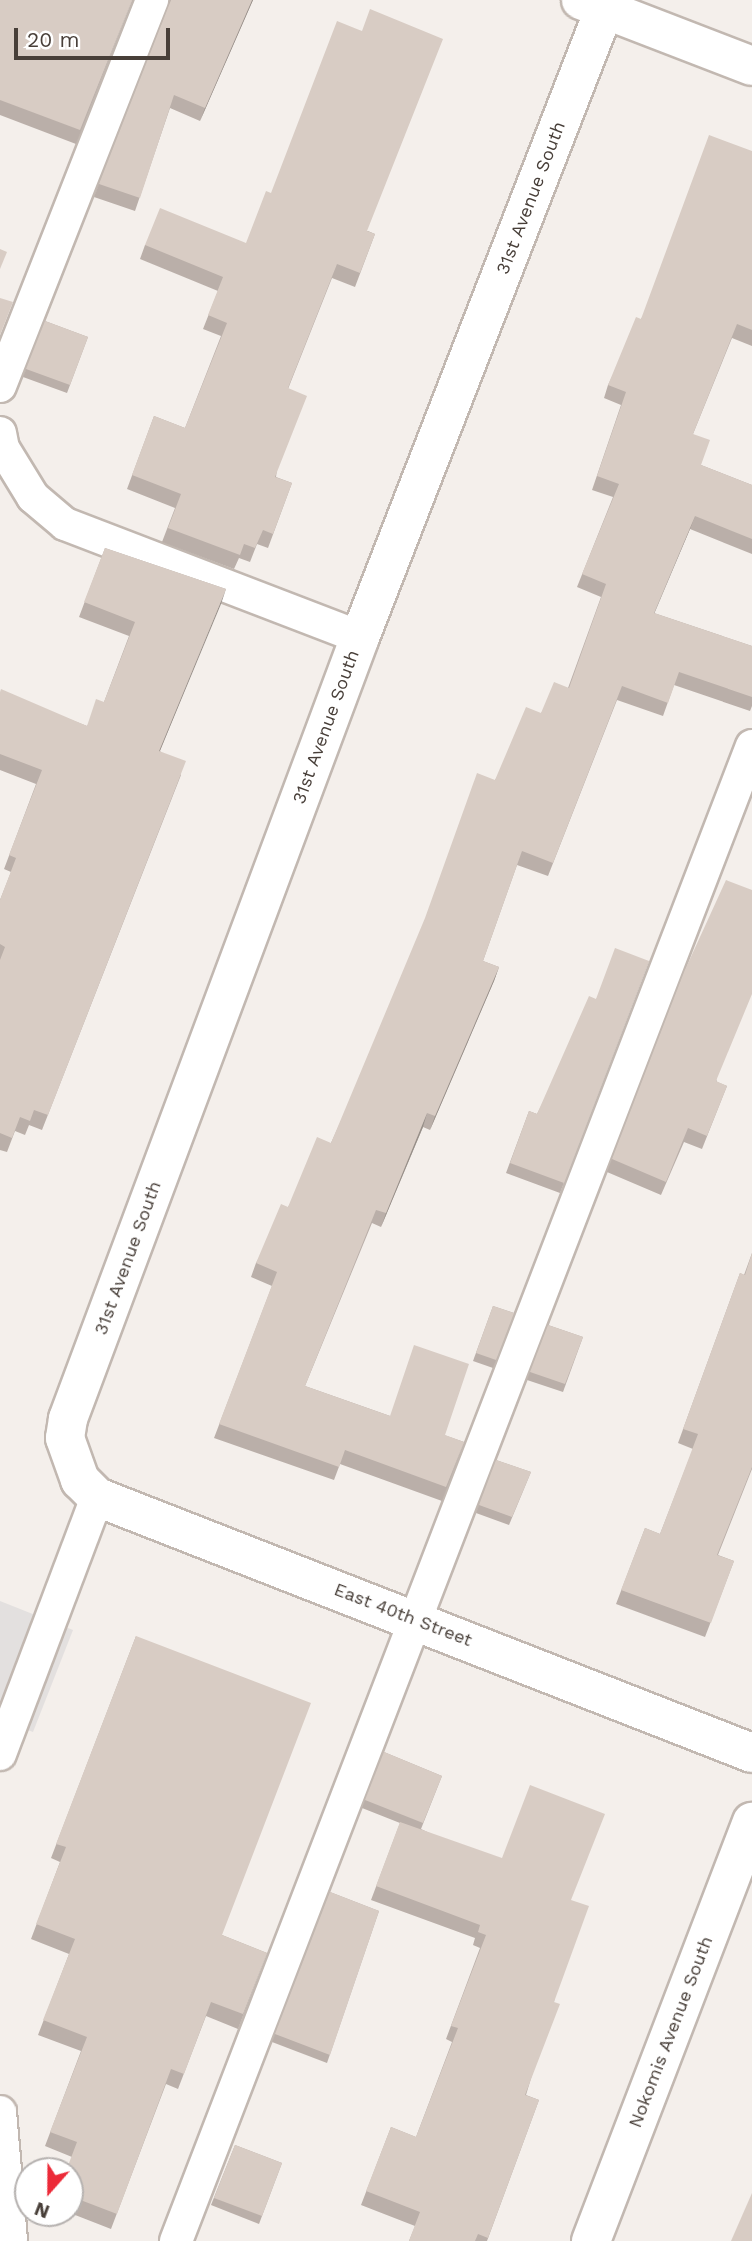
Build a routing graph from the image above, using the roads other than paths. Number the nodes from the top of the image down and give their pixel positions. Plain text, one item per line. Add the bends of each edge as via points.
1 (152, 0) edge
2 (597, 3) edge
3 (752, 66) edge
4 (0, 386) edge
5 (0, 433) edge
6 (360, 637) junction
7 (752, 746) edge
8 (97, 1497) junction
9 (417, 1620) junction
10 (752, 1753) edge
11 (0, 1754) edge
12 (752, 1822) edge
13 (0, 2112) edge
14 (11, 2241) edge
15 (176, 2241) edge
16 (591, 2241) edge

1 - 4 lane
2 - 3 street
2 - 6 street, 31st Avenue South
5 - 6 lane via 3,448 33,498 65,524
6 - 8 street, 31st Avenue South via 68,1419 69,1459
7 - 9 lane
8 - 9 street, East 40th Street
8 - 11 lane
9 - 10 street, East 40th Street
9 - 15 lane
12 - 16 street, Nokomis Avenue South
13 - 14 lane

